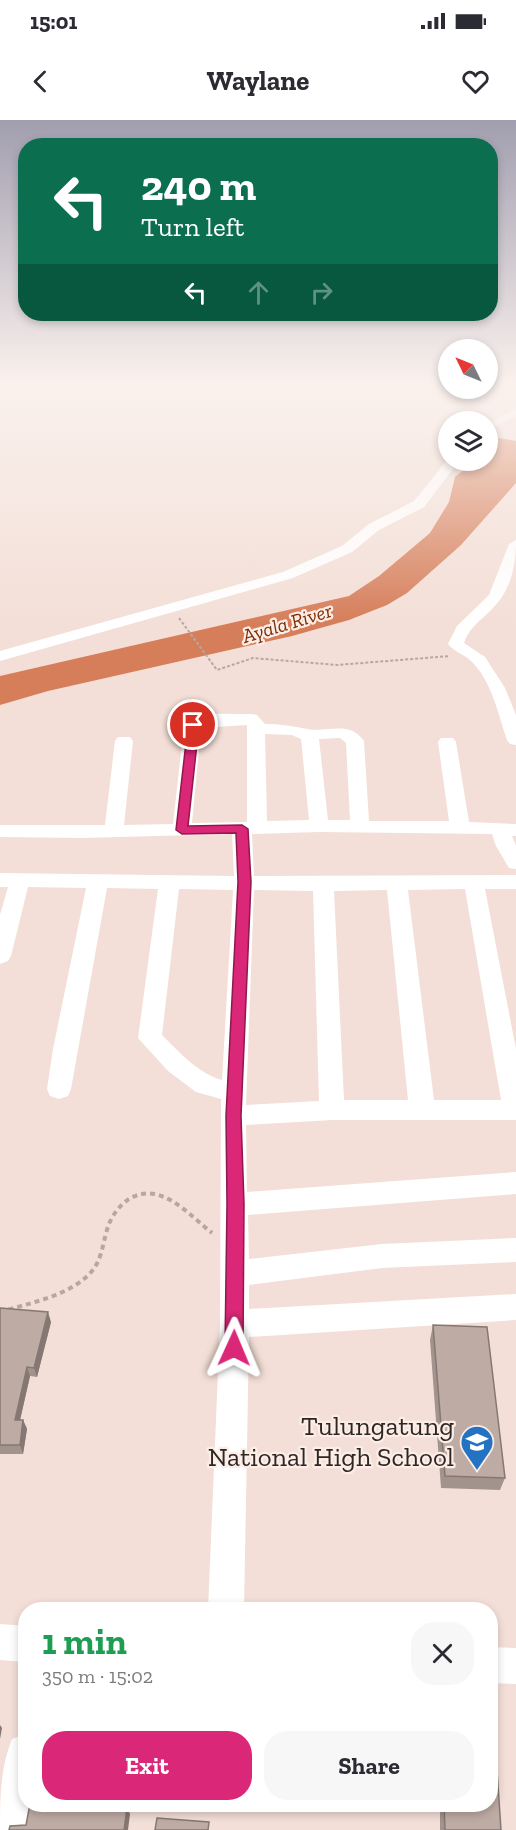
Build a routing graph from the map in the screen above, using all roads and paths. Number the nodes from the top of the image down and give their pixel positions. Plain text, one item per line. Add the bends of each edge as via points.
1 (445, 471) edge
2 (516, 544) edge
3 (183, 624) dead end
4 (473, 654) junction
5 (0, 656) edge
6 (256, 729) junction
7 (308, 734) junction
8 (516, 740) edge
9 (124, 741) dead end
10 (447, 742) dead end
11 (319, 826) junction
12 (360, 827) junction
13 (460, 828) junction
14 (250, 829) junction
15 (508, 829) edge
16 (182, 830) junction
17 (0, 831) edge
18 (114, 831) junction
19 (516, 863) edge
20 (10, 880) edge
21 (98, 881) junction
22 (169, 882) junction
23 (244, 882) junction
24 (516, 882) edge
25 (323, 884) junction
26 (397, 884) junction
27 (474, 884) junction
28 (0, 956) edge
29 (59, 1089) dead end
30 (234, 1105) junction
31 (423, 1109) junction
32 (332, 1110) junction
33 (515, 1110) edge
34 (516, 1183) edge
35 (236, 1204) junction
36 (516, 1250) edge
37 (234, 1261) junction
38 (516, 1307) edge
39 (0, 1312) edge
40 (235, 1324) junction
41 (226, 1602) edge
42 (0, 1642) edge
43 (18, 1643) edge
44 (498, 1665) edge
45 (516, 1666) edge
46 (18, 1792) edge
47 (10, 1830) edge

1 - 5 street via 419,504 374,527 347,549 288,575
2 - 4 street via 494,598 459,631 456,644
3 - 4 path via 217,670 253,658 337,665
4 - 8 street via 498,688
6 - 7 street
6 - 14 street
6 - 16 street via 256,721 251,719 193,725
7 - 11 street
7 - 12 street via 344,733 355,741
9 - 18 street
10 - 13 street
11 - 12 street
11 - 14 street
12 - 13 street
13 - 15 street
14 - 16 street
14 - 23 street
15 - 19 street via 506,846
16 - 18 street
17 - 18 street
20 - 21 street
20 - 28 street
21 - 22 street
21 - 29 street
22 - 23 street
22 - 30 street via 150,1038 177,1064
23 - 25 street
23 - 30 street
24 - 27 street
25 - 26 street
25 - 32 street
26 - 27 street
26 - 31 street
27 - 33 street
30 - 32 street
30 - 35 street
31 - 32 street
31 - 33 street
34 - 35 street
35 - 37 street
36 - 37 street
37 - 39 path via 175,1202 143,1192 124,1203 112,1219 92,1272 73,1286
37 - 40 street
38 - 40 street
40 - 41 street
42 - 43 street
44 - 45 street
46 - 47 street

